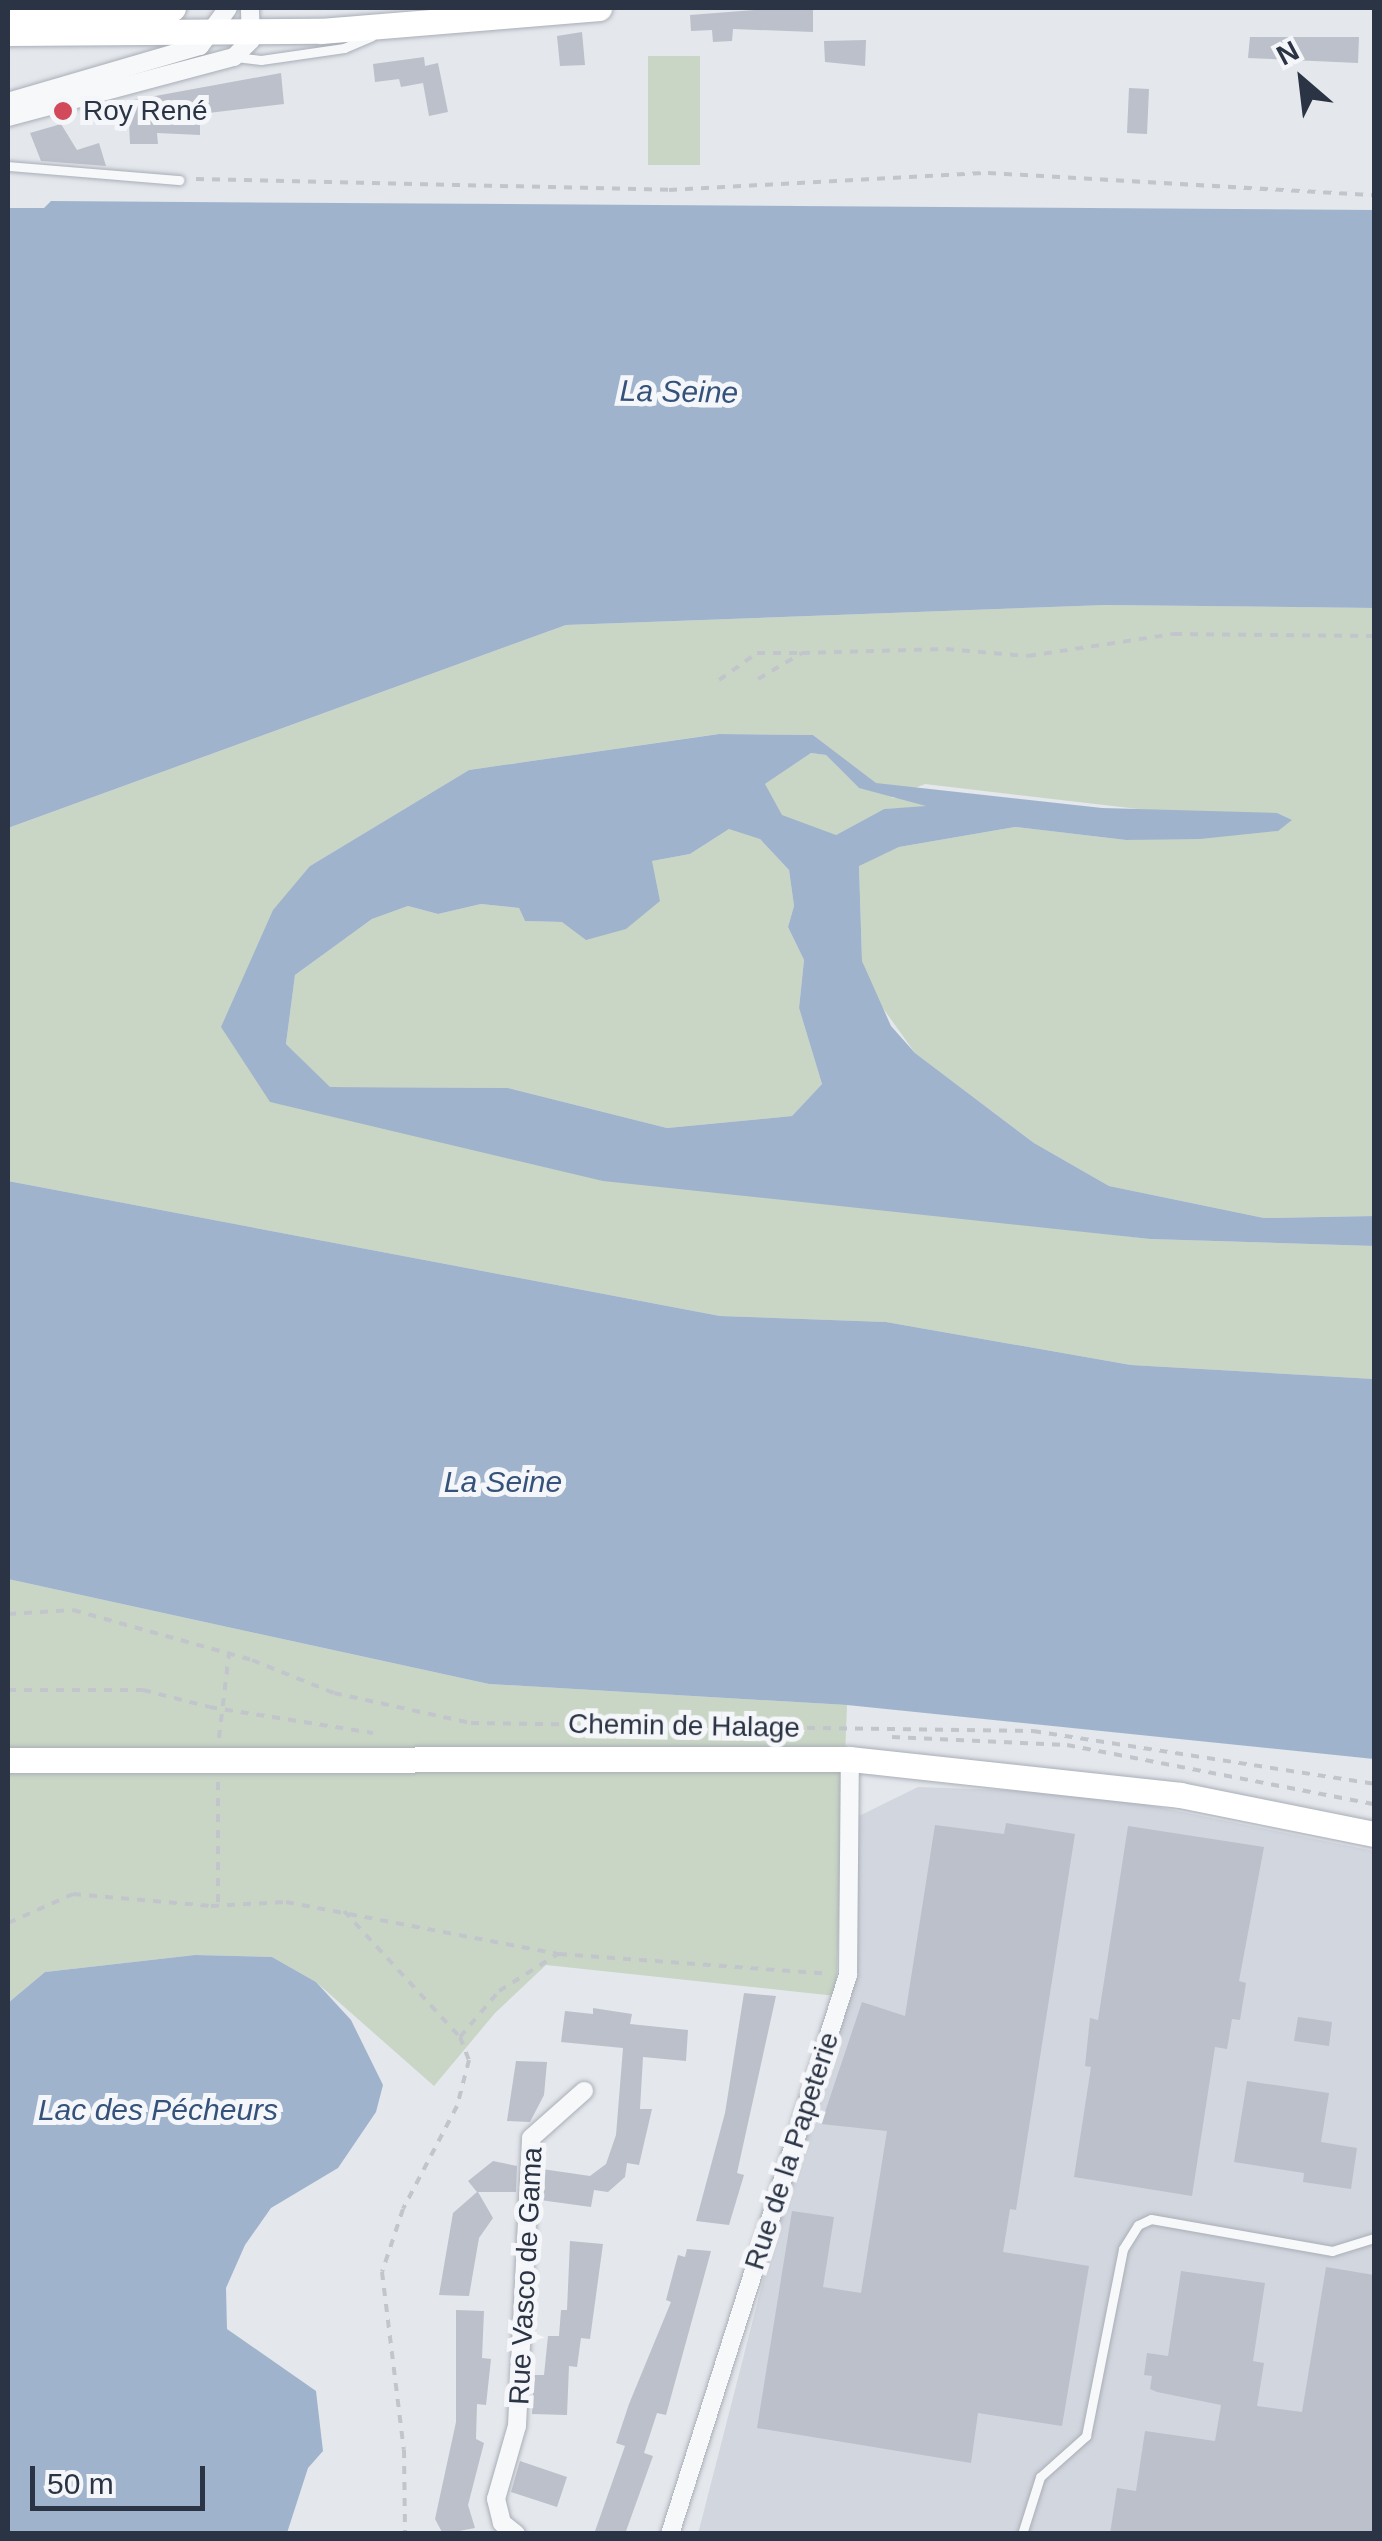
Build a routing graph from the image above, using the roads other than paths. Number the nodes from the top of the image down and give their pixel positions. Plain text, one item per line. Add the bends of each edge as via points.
1 (173, 8) edge
2 (228, 8) edge
3 (599, 8) edge
4 (8, 15) edge
5 (251, 20) edge
6 (378, 28) junction
7 (160, 33) junction
8 (8, 34) edge
9 (208, 39) junction
10 (234, 56) junction
11 (179, 63) junction
12 (212, 64) junction
13 (8, 102) edge
14 (8, 118) edge
15 (8, 166) edge
16 (179, 180) road end
17 (850, 1759) junction
18 (8, 1760) edge
19 (1374, 1834) edge
20 (584, 2092) dead end
21 (1374, 2238) edge
22 (516, 2534) edge
23 (670, 2534) edge
24 (1022, 2534) edge

1 - 4 main road
2 - 9 street
3 - 6 main road
5 - 6 main road
5 - 9 main road
5 - 10 street
6 - 10 lane via 344,48 260,60
7 - 8 main road
7 - 9 main road
7 - 11 street
9 - 11 street
9 - 12 street
10 - 12 street
11 - 12 street
11 - 13 street
11 - 14 street
15 - 16 lane
17 - 18 main road
17 - 19 main road via 1180,1795
17 - 23 street, Rue de la Papeterie via 848,1975
20 - 22 street, Rue Vasco de Gama via 530,2138 517,2426 496,2499 502,2523
21 - 24 lane via 1332,2251 1151,2219 1138,2225 1122,2250 1086,2436 1040,2477

